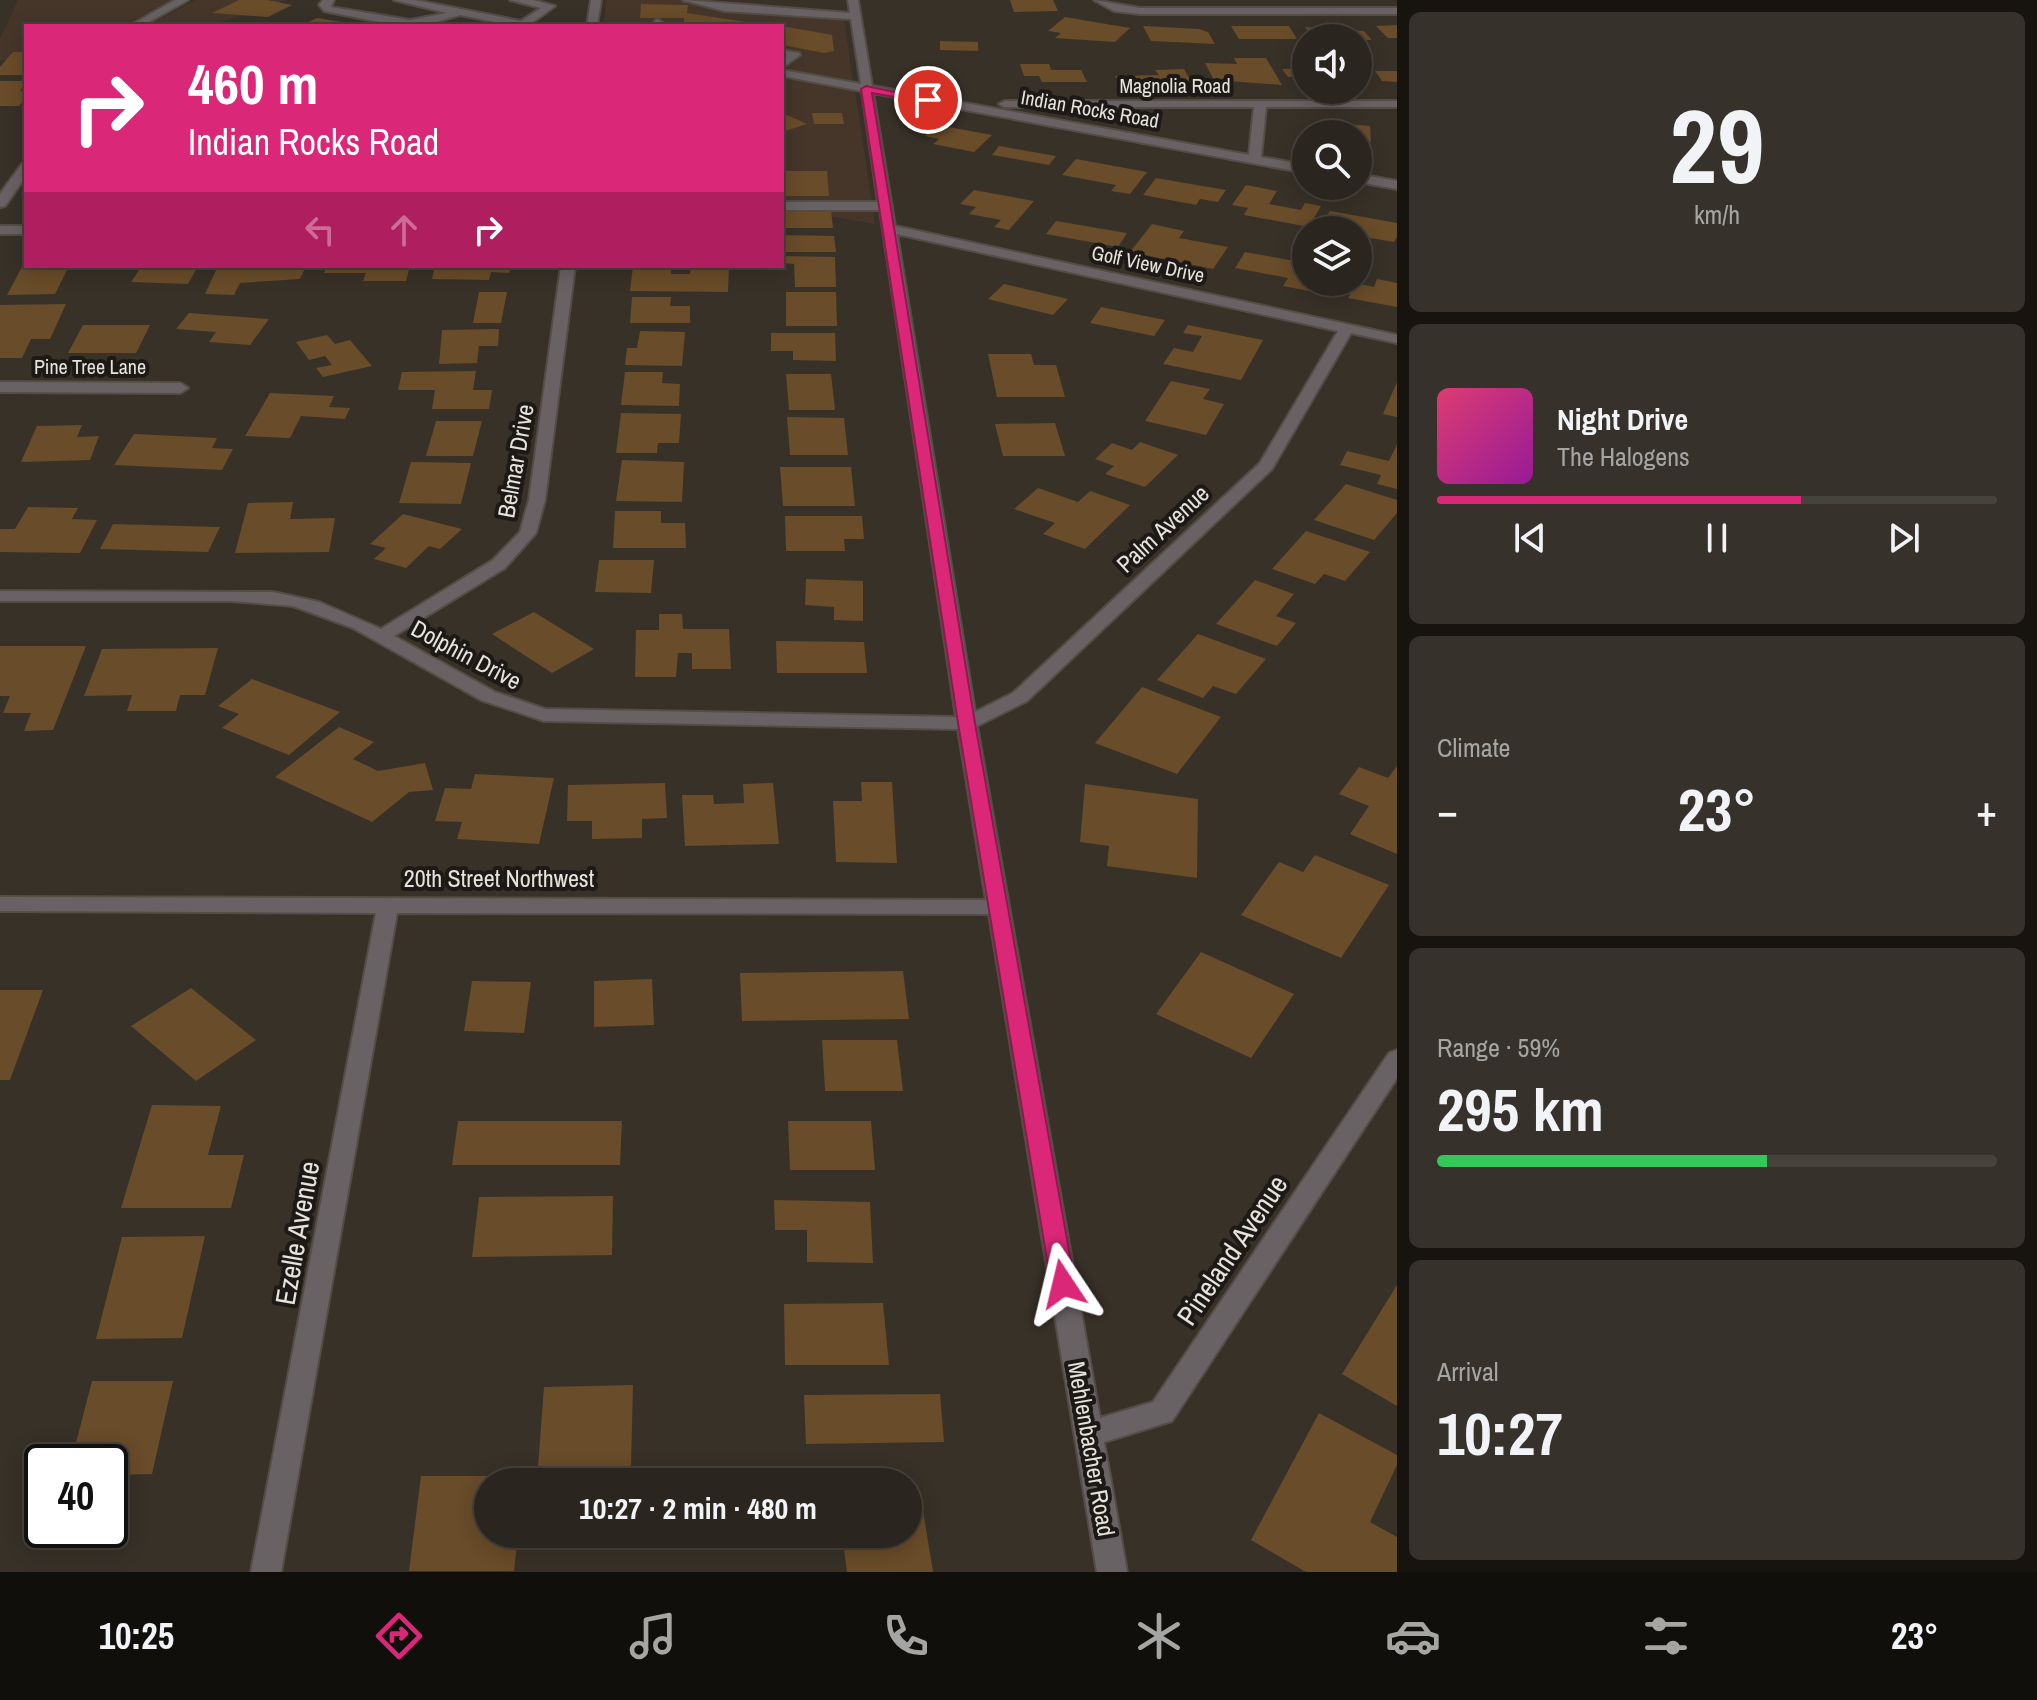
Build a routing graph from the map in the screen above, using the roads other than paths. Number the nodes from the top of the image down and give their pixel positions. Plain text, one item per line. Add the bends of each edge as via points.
1 (183, 0) edge
2 (329, 0) edge
3 (399, 0) edge
4 (515, 0) edge
5 (596, 0) edge
6 (688, 0) edge
7 (853, 0) edge
8 (1099, 0) edge
9 (487, 1) edge
10 (1397, 11) edge
11 (462, 12) junction
12 (855, 16) junction
13 (138, 24) edge
14 (410, 24) edge
15 (425, 24) edge
16 (522, 24) edge
17 (528, 24) edge
18 (592, 24) edge
19 (784, 53) edge
20 (784, 63) edge
21 (784, 73) edge
22 (866, 89) junction
23 (953, 104) junction
24 (1260, 104) junction
25 (1397, 104) edge
26 (1255, 159) junction
27 (1292, 166) edge
28 (24, 170) edge
29 (1372, 181) edge
30 (1397, 185) edge
31 (0, 203) edge
32 (784, 206) edge
33 (888, 218) junction
34 (0, 230) edge
35 (24, 230) edge
36 (568, 268) edge
37 (1347, 328) junction
38 (1397, 339) edge
39 (0, 387) edge
40 (180, 388) dead end
41 (0, 596) edge
42 (380, 637) junction
43 (967, 723) junction
44 (0, 904) edge
45 (388, 905) junction
46 (998, 907) junction
47 (1397, 1059) edge
48 (1090, 1434) junction
49 (266, 1572) edge
50 (1112, 1572) edge

1 - 13 street
2 - 14 street via 324,5 328,9
3 - 11 street
4 - 17 street via 550,6
5 - 18 street
6 - 12 street via 724,8
7 - 12 street, Mehlenbacher Road
8 - 10 street via 1140,11
9 - 11 street
11 - 15 street
11 - 16 street
12 - 22 street, Mehlenbacher Road
19 - 20 street via 795,55
21 - 22 street, Indian Rocks Road
22 - 23 street, Indian Rocks Road
22 - 33 street, Mehlenbacher Road
23 - 24 street, Magnolia Road
23 - 26 street, Indian Rocks Road
24 - 25 street, Magnolia Road
24 - 26 street
26 - 27 street, Indian Rocks Road
28 - 31 street
29 - 30 street
32 - 33 street, Golf View Drive
33 - 37 street, Golf View Drive
33 - 43 street, Mehlenbacher Road
34 - 35 street
36 - 42 street, Belmar Drive via 537,500 528,533 499,564
37 - 38 street, Golf View Drive
37 - 43 street, Palm Avenue via 1266,466 1020,697
39 - 40 street, Pine Tree Lane
41 - 42 street, Dolphin Drive via 257,596 312,605
42 - 43 street, Dolphin Drive via 472,690 544,715
43 - 46 street, Mehlenbacher Road
44 - 45 street, 20th Street Northwest
45 - 46 street, 20th Street Northwest
45 - 49 street, Ezelle Avenue
46 - 48 street, Mehlenbacher Road
47 - 48 street, Pineland Avenue via 1162,1412
48 - 50 street, Mehlenbacher Road

